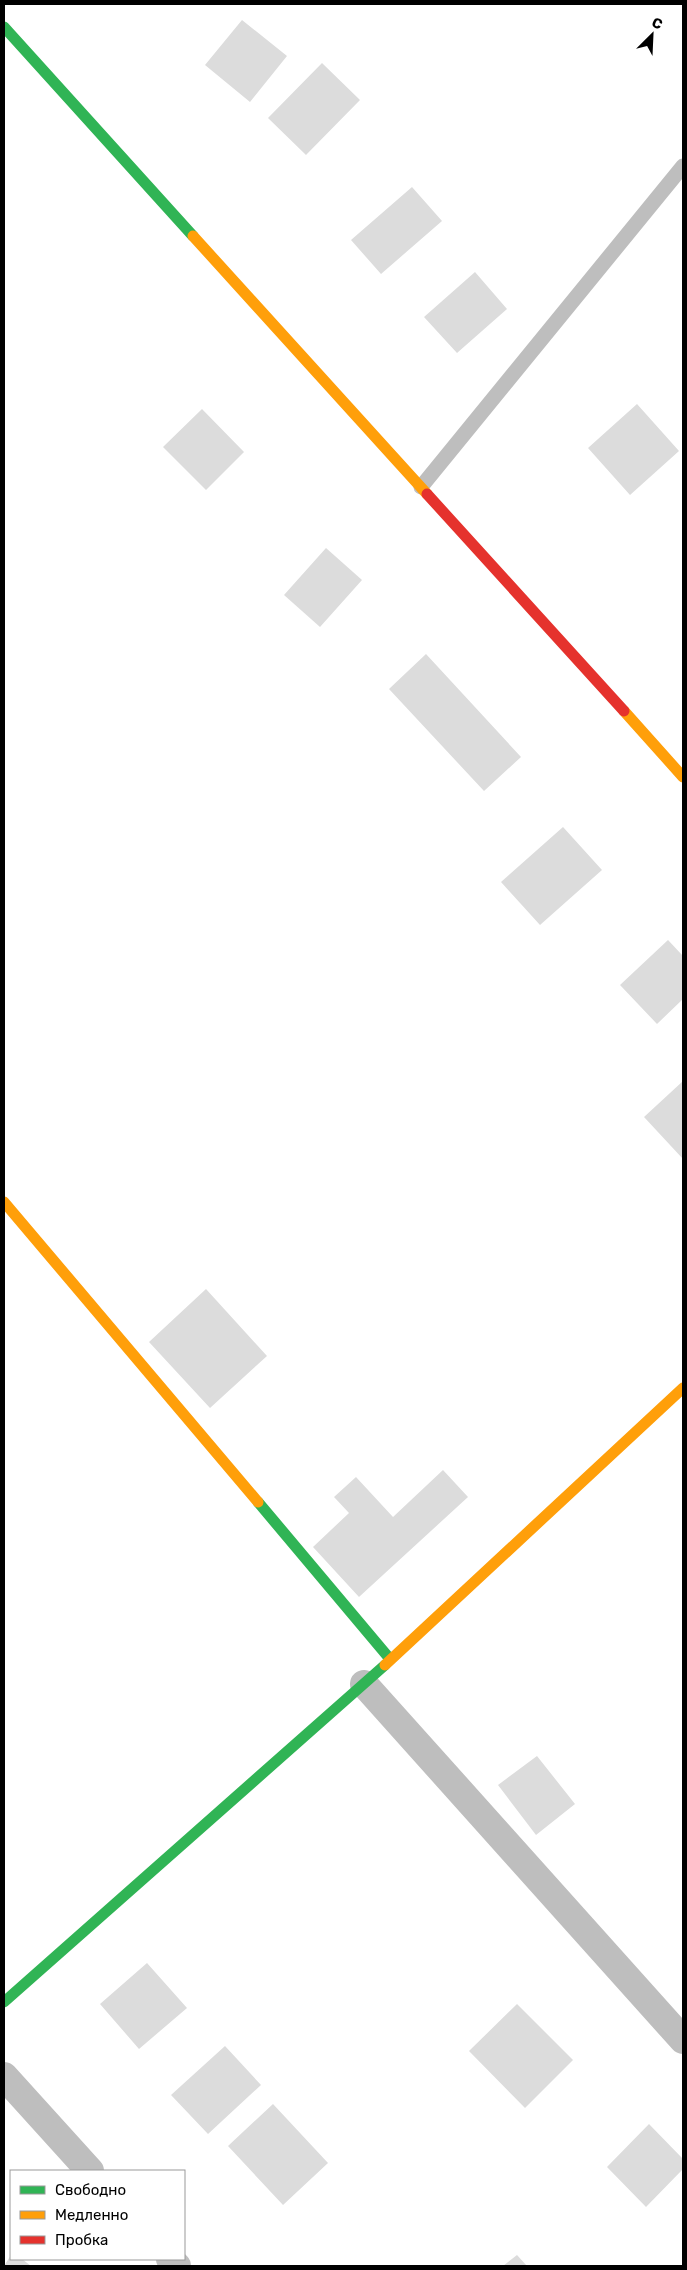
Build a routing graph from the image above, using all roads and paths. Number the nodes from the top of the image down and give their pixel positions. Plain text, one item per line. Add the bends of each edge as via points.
1 (4, 27) edge
2 (683, 166) edge
3 (421, 487) junction
4 (683, 777) edge
5 (4, 1202) edge
6 (683, 1388) edge
7 (390, 1659) junction
8 (364, 1684) junction
9 (4, 2002) edge
10 (683, 2040) edge
11 (4, 2076) edge
12 (89, 2170) edge

1 - 3 street
2 - 3 lane
3 - 4 street
5 - 7 street
6 - 7 street
7 - 8 street
8 - 9 street
8 - 10 street
11 - 12 street

